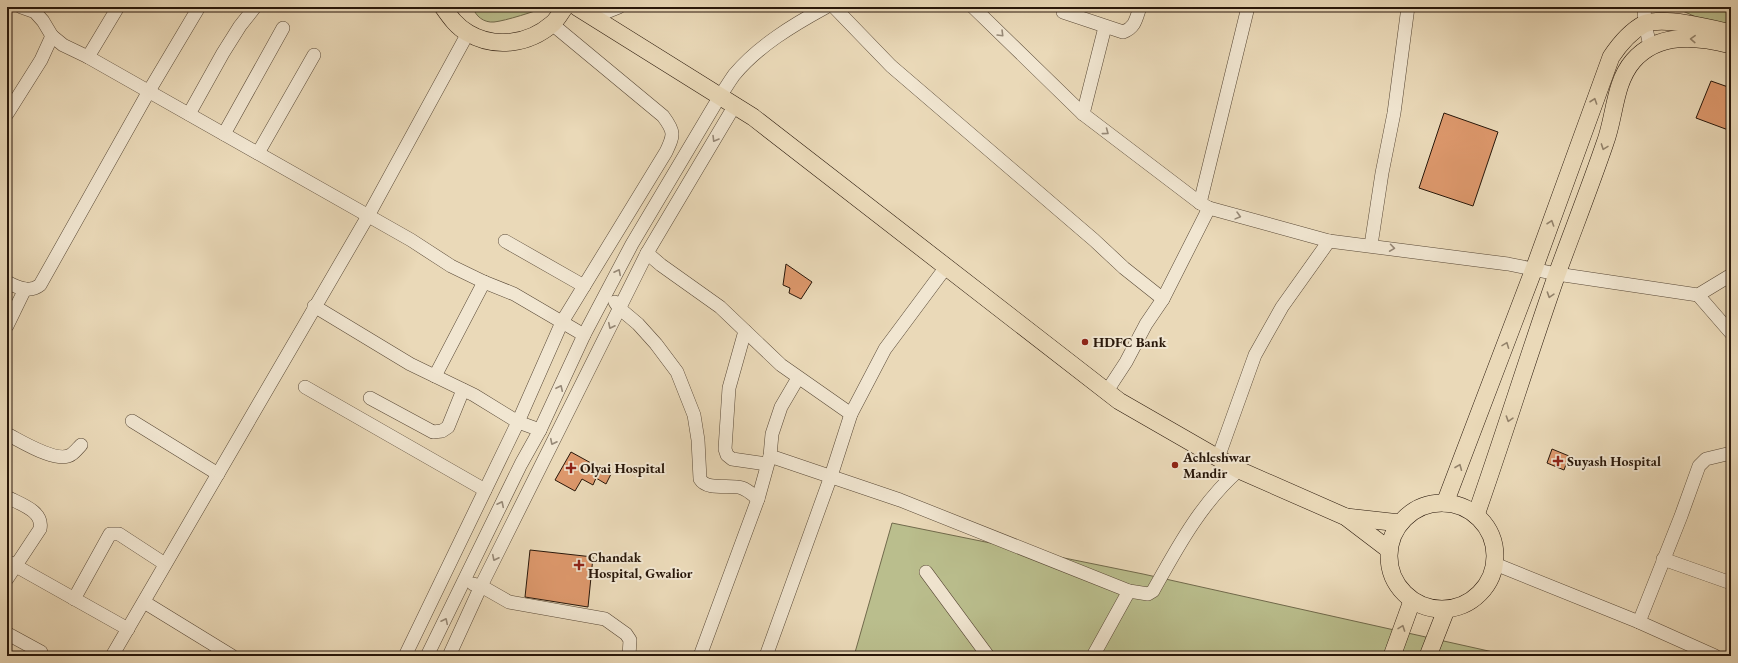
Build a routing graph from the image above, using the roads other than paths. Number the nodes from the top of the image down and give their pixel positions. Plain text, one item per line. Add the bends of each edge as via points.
1 (21, 7) edge
2 (118, 7) edge
3 (199, 7) edge
4 (255, 7) edge
5 (443, 7) edge
6 (565, 7) edge
7 (577, 7) edge
8 (619, 7) edge
9 (826, 7) edge
10 (834, 7) edge
11 (972, 7) edge
12 (1140, 7) edge
13 (1248, 7) edge
14 (1408, 7) edge
15 (1644, 7) edge
16 (1063, 12) dead end
17 (594, 17) junction
18 (552, 24) junction
19 (1645, 24) junction
20 (1104, 27) junction
21 (283, 28) dead end
22 (1731, 33) edge
23 (468, 34) junction
24 (52, 36) junction
25 (1731, 45) edge
26 (1650, 46) junction
27 (314, 55) dead end
28 (88, 57) junction
29 (149, 91) junction
30 (720, 96) junction
31 (734, 105) junction
32 (7, 114) edge
33 (189, 114) junction
34 (1083, 114) junction
35 (224, 134) junction
36 (258, 153) junction
37 (1204, 205) junction
38 (368, 216) junction
39 (505, 241) dead end
40 (1329, 241) junction
41 (1371, 246) junction
42 (647, 253) junction
43 (946, 267) junction
44 (1534, 270) junction
45 (1557, 274) junction
46 (1731, 275) edge
47 (7, 282) edge
48 (484, 282) junction
49 (584, 286) junction
50 (25, 290) junction
51 (607, 292) junction
52 (1698, 295) junction
53 (1163, 299) junction
54 (314, 306) junction
55 (619, 308) junction
56 (562, 322) junction
57 (7, 326) edge
58 (745, 331) junction
59 (1731, 333) edge
60 (584, 335) junction
61 (435, 376) junction
62 (798, 378) junction
63 (305, 387) dead end
64 (463, 390) junction
65 (1107, 391) junction
66 (370, 398) dead end
67 (851, 414) junction
68 (132, 421) dead end
69 (518, 422) junction
70 (540, 430) junction
71 (7, 434) edge
72 (81, 445) dead end
73 (1731, 453) edge
74 (1218, 458) junction
75 (768, 460) junction
76 (1239, 470) junction
77 (218, 474) junction
78 (832, 476) junction
79 (485, 490) junction
80 (7, 497) edge
81 (758, 499) junction
82 (1445, 503) junction
83 (1476, 515) junction
84 (1346, 517) junction
85 (1400, 523) junction
86 (1388, 549) junction
87 (1663, 559) junction
88 (12, 563) edge
89 (166, 564) junction
90 (1496, 564) junction
91 (926, 572) dead end
92 (7, 579) edge
93 (464, 582) junction
94 (1731, 583) edge
95 (481, 586) junction
96 (1128, 591) junction
97 (74, 598) junction
98 (1412, 600) junction
99 (144, 602) junction
100 (1446, 610) junction
101 (1639, 622) junction
102 (128, 629) junction
103 (7, 634) edge
104 (41, 652) dead end
105 (112, 656) edge
106 (232, 656) edge
107 (405, 656) edge
108 (427, 656) edge
109 (448, 656) edge
110 (629, 656) edge
111 (700, 656) edge
112 (766, 656) edge
113 (988, 656) edge
114 (1093, 656) edge
115 (1392, 656) edge
116 (1428, 656) edge
117 (1715, 656) edge

1 - 24 street via 35,12
2 - 28 street
3 - 29 street
4 - 33 street via 223,53
5 - 23 main road via 452,20
6 - 18 main road
7 - 17 main road
8 - 17 street
9 - 30 street via 756,52
10 - 53 street via 891,66
11 -> 34 street
12 - 20 street via 1130,30 1122,32
13 - 37 street
14 - 41 street via 1394,113
15 - 19 street
16 - 20 street
17 - 30 main road
18 - 23 main road via 534,36 512,43 489,41
18 - 49 street via 663,116 671,126 673,135 666,152
19 - 22 main road via 1675,22
19 - 26 street
44 -> 19 main road via 1611,57 1624,40
20 - 34 street
21 - 35 street
23 - 38 street
24 - 28 street via 63,45
24 - 32 street via 41,60
25 -> 26 main road via 1675,38
26 -> 45 main road via 1632,61 1621,82 1606,141
27 - 36 street
28 - 29 street
29 - 33 street
29 - 50 street via 40,285 34,290
30 - 31 main road
51 -> 30 street via 632,244
31 -> 42 street
31 - 43 main road via 753,117
33 - 35 street
34 -> 37 street
35 - 36 street
36 - 38 street
37 -> 40 street
37 - 53 street
38 - 48 street via 451,266
38 - 54 street
39 - 49 street
40 - 41 street
40 - 74 street via 1282,307 1255,355
41 -> 44 street via 1508,264
42 - 55 street
42 - 58 street via 720,307
43 - 65 main road
43 - 67 street via 885,349
44 - 45 street
82 -> 44 main road
45 - 52 street
45 -> 83 main road
46 - 52 street
47 - 50 street
48 - 56 street via 514,294
48 - 61 street
49 - 56 street
50 - 57 street
51 - 55 street
51 - 60 street
52 - 59 street
53 - 65 street
54 - 61 street via 410,364
54 - 77 street
55 - 81 street via 638,324 677,372 694,415 702,483 708,486 743,488
55 -> 95 street
56 - 60 street
56 - 69 street
58 - 62 street via 760,347
58 - 75 street via 729,388 725,449 732,459
70 -> 60 street
61 - 64 street
62 - 67 street
62 - 75 street via 781,407 772,434
63 - 79 street
64 - 66 street via 448,427 433,432
64 - 69 street
65 - 74 main road via 1119,401
67 - 78 street
68 - 77 street
69 - 70 street
69 - 79 street
93 -> 70 street
71 - 72 street via 55,456 72,455
73 - 87 street via 1706,459 1699,466
74 - 76 main road
75 - 78 street
75 - 81 street
76 - 84 main road
76 - 96 street via 1227,480 1195,518 1153,591 1148,594
77 - 89 street
78 - 96 street via 900,500
78 - 112 street
79 - 107 street
80 - 88 street via 38,515 42,521 40,529
81 - 111 street
82 - 83 main road via 1462,506
82 - 85 main road via 1428,504 1413,511
83 - 90 main road via 1488,529 1495,546
84 - 85 main road
84 - 86 main road
85 - 86 main road
86 - 98 main road via 1391,572 1399,588
87 - 94 street
87 - 101 street
88 - 92 street
88 - 97 street
89 - 97 street via 119,534 110,534
89 - 99 street
90 - 100 main road via 1490,581 1479,596 1464,605
90 - 101 street
91 - 113 street
93 - 95 street
108 -> 93 street
95 - 109 street
95 - 110 street via 509,602 604,619 626,634 630,640
96 - 114 street
97 - 102 street
98 - 100 main road via 1428,608
115 -> 98 main road
99 - 102 street
99 - 106 street
100 - 116 main road
101 - 117 street
102 - 105 street
103 - 104 street

